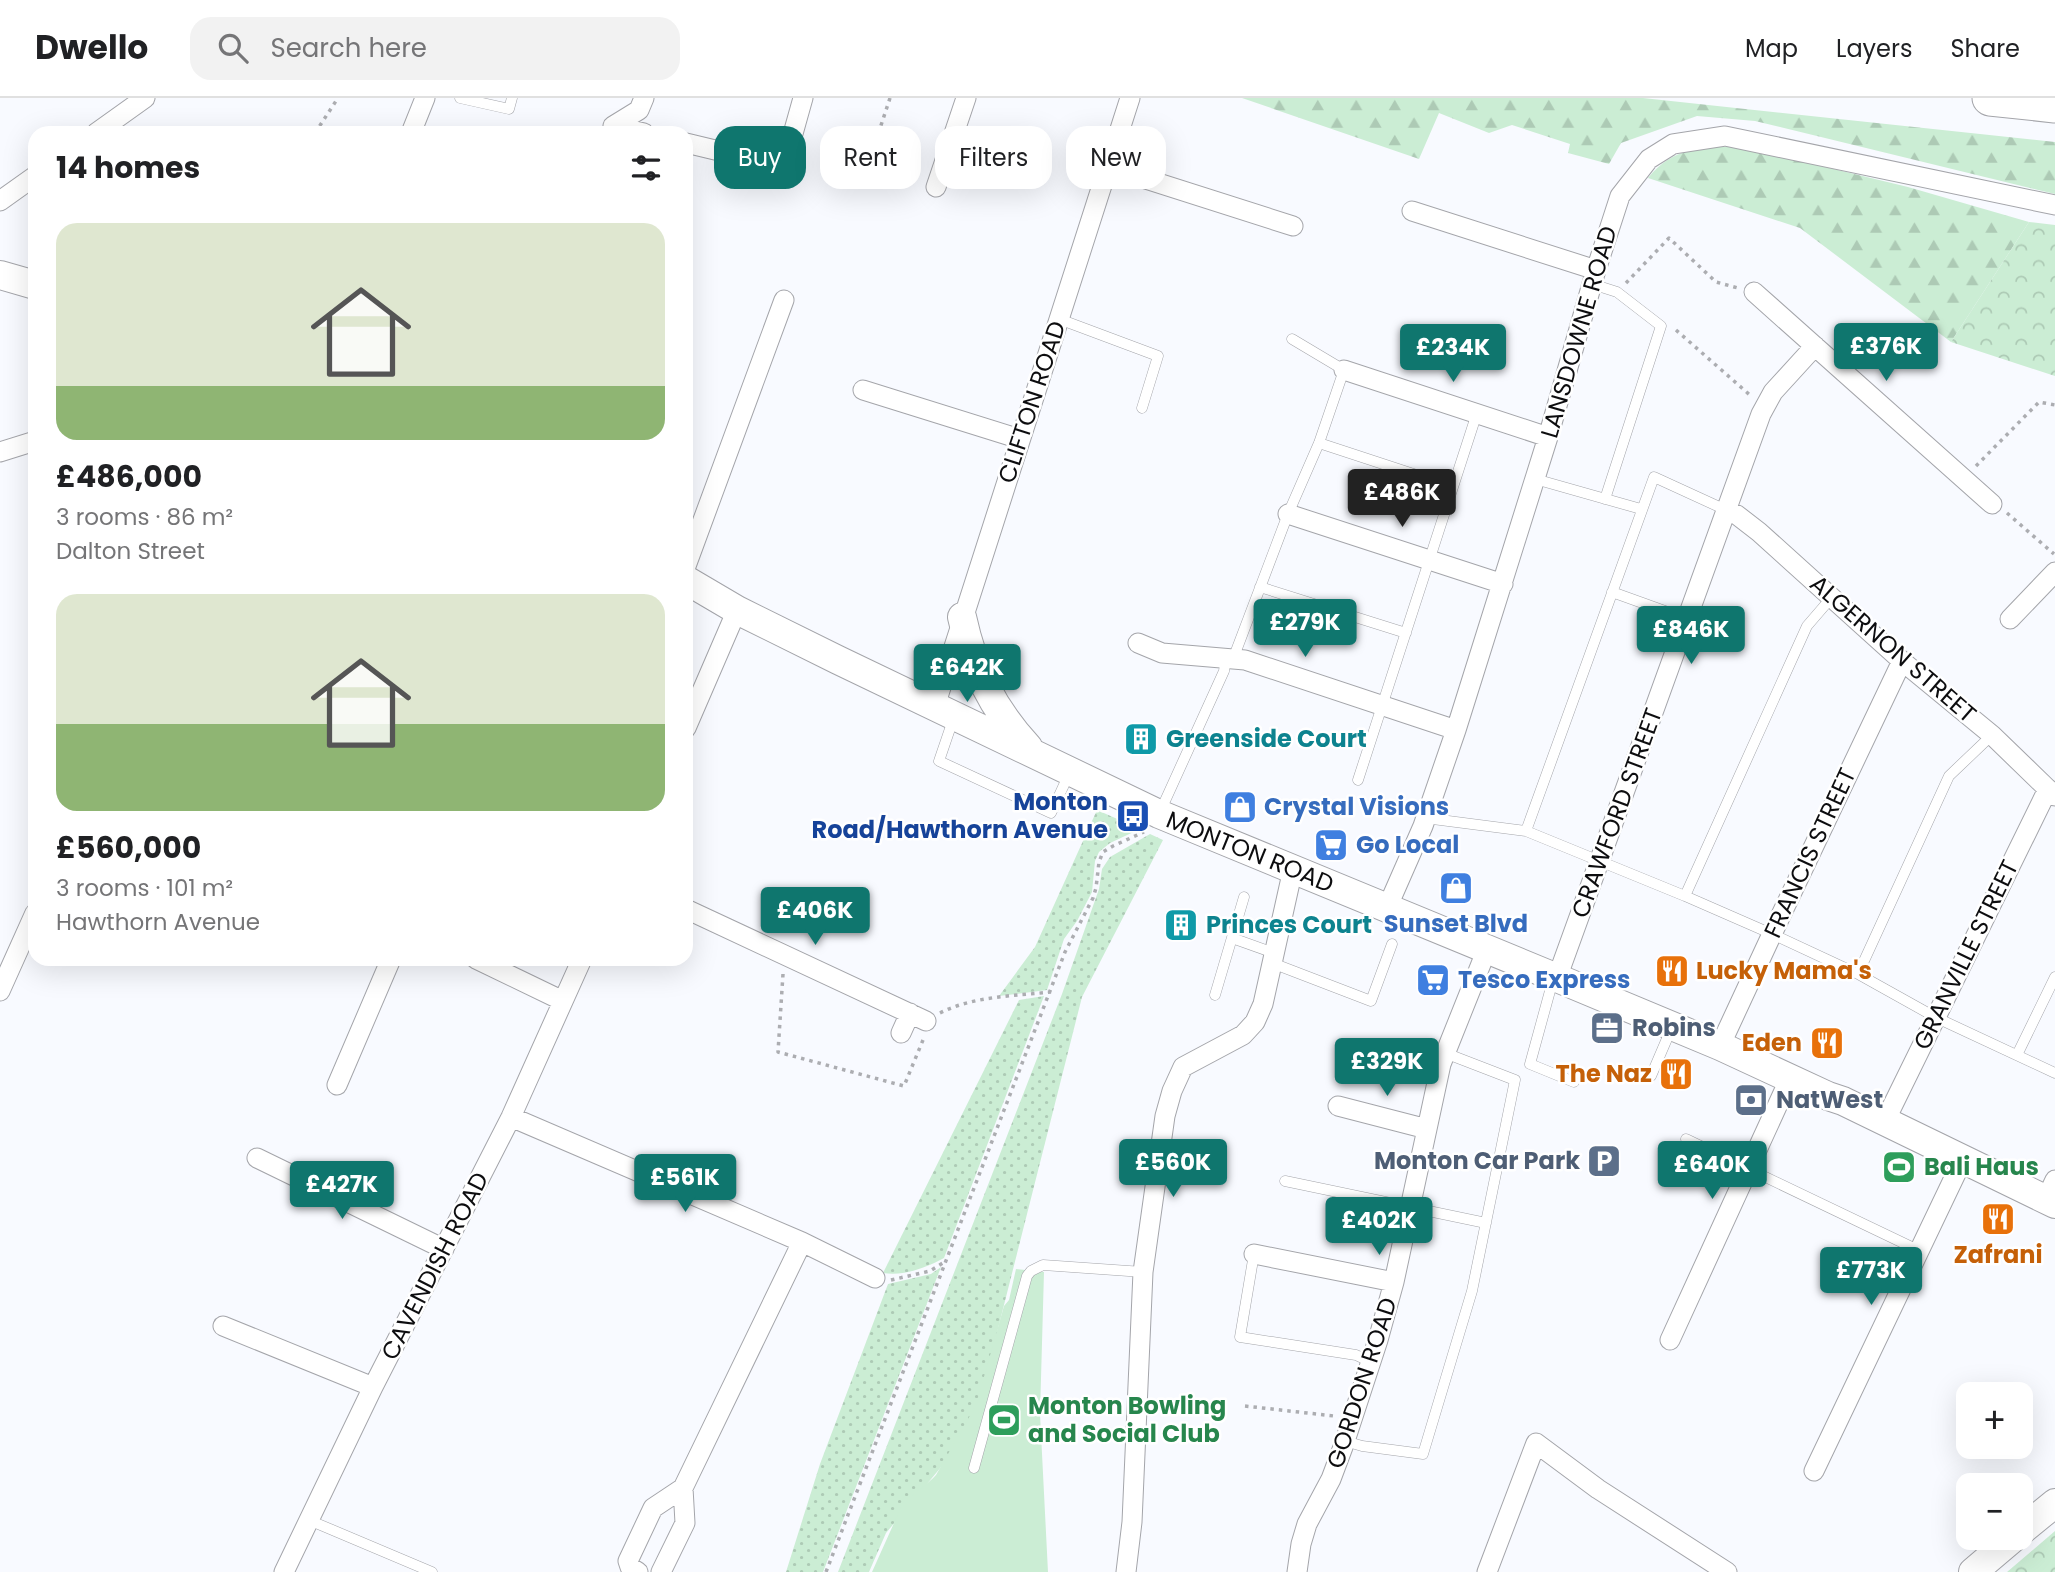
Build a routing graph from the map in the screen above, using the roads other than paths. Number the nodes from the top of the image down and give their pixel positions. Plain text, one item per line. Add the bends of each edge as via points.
1 (145, 98) edge
2 (425, 98) edge
3 (460, 98) edge
4 (512, 98) edge
5 (643, 98) edge
6 (803, 98) edge
7 (966, 98) edge
8 (1130, 98) edge
9 (1990, 98) edge
10 (2055, 105) edge
11 (106, 126) edge
12 (414, 126) edge
13 (616, 126) edge
14 (957, 126) edge
15 (1121, 126) edge
16 (693, 145) edge
17 (28, 181) edge
18 (1166, 185) edge
19 (1101, 189) edge
20 (0, 201) edge
21 (2055, 205) edge
22 (1412, 211) dead end
23 (1293, 226) dead end
24 (0, 275) edge
25 (1594, 277) junction
26 (28, 283) edge
27 (1754, 292) road end
28 (785, 300) dead end
29 (1059, 319) junction
30 (1292, 339) dead end
31 (1815, 346) junction
32 (1344, 370) junction
33 (863, 390) dead end
34 (1142, 408) dead end
35 (1476, 413) junction
36 (1548, 437) junction
37 (1020, 439) junction
38 (28, 443) edge
39 (1318, 443) junction
40 (0, 452) edge
41 (1535, 479) junction
42 (1453, 487) junction
43 (1605, 499) junction
44 (1992, 504) road end
45 (1641, 509) junction
46 (1726, 510) junction
47 (1288, 514) junction
48 (693, 547) edge
49 (1430, 559) junction
50 (2055, 572) edge
51 (693, 584) edge
52 (1503, 584) junction
53 (1260, 587) junction
54 (1612, 592) junction
55 (1832, 597) junction
56 (737, 610) junction
57 (962, 617) junction
58 (1687, 619) junction
59 (2010, 620) dead end
60 (1406, 633) junction
61 (1138, 643) dead end
62 (1229, 659) junction
63 (1902, 661) junction
64 (1383, 706) junction
65 (945, 711) junction
66 (693, 712) edge
67 (1456, 730) junction
68 (1992, 735) junction
69 (1037, 757) junction
70 (1070, 772) junction
71 (1358, 780) dead end
72 (2051, 793) edge
73 (1158, 814) junction
74 (1426, 818) junction
75 (1526, 831) junction
76 (1599, 862) junction
77 (1293, 869) junction
78 (1685, 896) junction
79 (1244, 897) dead end
80 (1387, 908) junction
81 (693, 912) edge
82 (28, 929) edge
83 (1772, 934) junction
84 (1232, 938) junction
85 (1392, 944) dead end
86 (1487, 949) junction
87 (1273, 958) junction
88 (387, 966) edge
89 (490, 966) edge
90 (579, 966) edge
91 (1858, 974) junction
92 (1555, 977) junction
93 (2055, 977) edge
94 (0, 991) edge
95 (1215, 995) dead end
96 (563, 1002) junction
97 (1937, 1018) junction
98 (1673, 1026) junction
99 (901, 1033) dead end
100 (1720, 1046) junction
101 (1445, 1053) junction
102 (2017, 1055) junction
103 (2055, 1073) edge
104 (1651, 1076) dead end
105 (1790, 1078) junction
106 (1574, 1082) dead end
107 (337, 1084) dead end
108 (1338, 1107) dead end
109 (511, 1117) junction
110 (1885, 1121) junction
111 (1427, 1129) junction
112 (1686, 1139) dead end
113 (257, 1158) dead end
114 (1963, 1159) junction
115 (1749, 1168) junction
116 (1285, 1181) dead end
117 (2052, 1194) edge
118 (1410, 1207) junction
119 (1486, 1223) junction
120 (802, 1242) junction
121 (444, 1249) junction
122 (1920, 1251) junction
123 (1254, 1254) joint
124 (1143, 1272) junction
125 (875, 1278) road end
126 (1394, 1282) junction
127 (223, 1326) dead end
128 (1670, 1340) dead end
129 (1371, 1362) junction
130 (373, 1387) junction
131 (1345, 1441) junction
132 (974, 1468) dead end
133 (1814, 1471) dead end
134 (682, 1488) junction
135 (2055, 1503) edge
136 (311, 1521) junction
137 (2033, 1521) edge
138 (1999, 1550) edge
139 (284, 1572) edge
140 (432, 1572) edge
141 (638, 1572) edge
142 (661, 1572) edge
143 (1126, 1572) edge
144 (1297, 1572) edge
145 (1487, 1572) edge
146 (1727, 1572) edge
147 (1973, 1572) edge

1 - 11 street
2 - 12 street
3 - 4 lane via 509,109
5 - 13 street via 639,110
6 - 16 street via 789,148 768,166
7 - 14 street
8 - 15 street, CLIFTON ROAD
9 - 10 highway
17 - 20 street
18 - 23 street
19 - 29 street, CLIFTON ROAD
21 - 25 street, LANSDOWNE ROAD via 1725,136 1673,144 1648,159 1620,195
22 - 25 street
24 - 26 main road
25 - 36 street, LANSDOWNE ROAD
25 - 43 lane via 1661,326
27 - 31 street
28 - 48 street
29 - 34 lane via 1158,356
29 - 37 street, CLIFTON ROAD
30 - 32 lane
31 - 44 street
31 - 46 street, CRAWFORD STREET via 1764,405
32 - 35 street
32 - 39 lane
33 - 37 street
35 - 36 street
35 - 42 lane
36 - 41 street, LANSDOWNE ROAD
37 - 57 street, CLIFTON ROAD
38 - 40 street
39 - 42 lane
39 - 47 lane
41 - 43 lane
41 - 52 street, LANSDOWNE ROAD
42 - 49 lane
43 - 45 lane
45 - 46 lane via 1654,477
45 - 54 lane
46 - 55 street, ALGERNON STREET via 1746,521
46 - 58 street, CRAWFORD STREET
47 - 49 street
47 - 53 lane
49 - 52 street
49 - 60 lane
50 - 59 street
51 - 56 main road, MONTON ROAD
52 - 67 street, LANSDOWNE ROAD
53 - 60 lane
53 - 62 lane
54 - 58 lane
54 - 75 lane
55 - 63 street, ALGERNON STREET
55 - 78 lane via 1807,625
56 - 65 main road, MONTON ROAD
56 - 66 street
57 - 65 street, CLIFTON ROAD
57 - 69 main road via 989,694
58 - 76 street, CRAWFORD STREET
60 - 64 lane
61 - 62 street via 1162,653
62 - 64 street via 1245,660
62 - 73 lane
63 - 68 street, ALGERNON STREET
63 - 83 street, FRANCIS STREET
64 - 67 street
64 - 71 lane
65 - 69 main road, MONTON ROAD
65 - 70 lane via 939,761 1051,813
67 - 74 street, LANSDOWNE ROAD
68 - 72 street, ALGERNON STREET
68 - 91 lane via 1949,776
69 - 70 main road, MONTON ROAD
70 - 73 main road, MONTON ROAD
72 - 97 street, GRANVILLE STREET
73 - 77 main road, MONTON ROAD
74 - 75 lane
74 - 80 street, LANSDOWNE ROAD
75 - 76 lane
76 - 78 lane
76 - 92 street, CRAWFORD STREET
77 - 80 main road, MONTON ROAD
77 - 87 street
78 - 83 lane
79 - 84 lane
80 - 86 main road, MONTON ROAD
81 - 99 street via 918,1017
82 - 94 street
83 - 91 lane
83 - 100 street, FRANCIS STREET
84 - 87 lane
84 - 95 lane
85 - 87 lane via 1371,1001
86 - 92 main road, MONTON ROAD
86 - 101 street, GORDON ROAD
87 - 124 street via 1259,1014 1250,1028 1182,1067 1178,1075 1160,1149
88 - 107 street via 340,1058
89 - 96 street
90 - 96 street, CAVENDISH ROAD
91 - 97 lane
92 - 98 main road, MONTON ROAD
92 - 106 lane via 1530,1064
93 - 102 lane
96 - 109 street, CAVENDISH ROAD
97 - 102 lane
97 - 110 street, GRANVILLE STREET
98 - 100 main road, MONTON ROAD
98 - 104 lane
100 - 105 main road, MONTON ROAD
101 - 111 street, GORDON ROAD
101 - 119 lane via 1515,1080
102 - 103 lane
105 - 110 main road, MONTON ROAD
105 - 115 street
108 - 111 street
109 - 120 street
109 - 121 street, CAVENDISH ROAD
110 - 114 main road, MONTON ROAD
111 - 118 street, GORDON ROAD
112 - 115 lane
113 - 121 street
114 - 117 main road, MONTON ROAD
114 - 122 street
115 - 122 lane
115 - 128 street
116 - 118 lane
118 - 119 lane
118 - 126 street, GORDON ROAD
119 - 131 lane via 1472,1291 1423,1454
120 - 125 street
120 - 134 street
121 - 130 street, CAVENDISH ROAD
122 - 133 street
123 - 126 street
123 - 129 lane via 1240,1337 1356,1355
124 - 132 lane via 1044,1265 1031,1271
124 - 143 street
126 - 129 street, GORDON ROAD
127 - 130 street
129 - 131 street, GORDON ROAD
130 - 136 street, CAVENDISH ROAD
131 - 144 street, GORDON ROAD via 1307,1524
134 - 141 street via 653,1508 628,1561
134 - 142 street via 685,1523
135 - 137 main road
136 - 139 street, CAVENDISH ROAD
136 - 140 lane
138 - 147 main road
145 - 146 street via 1536,1443

